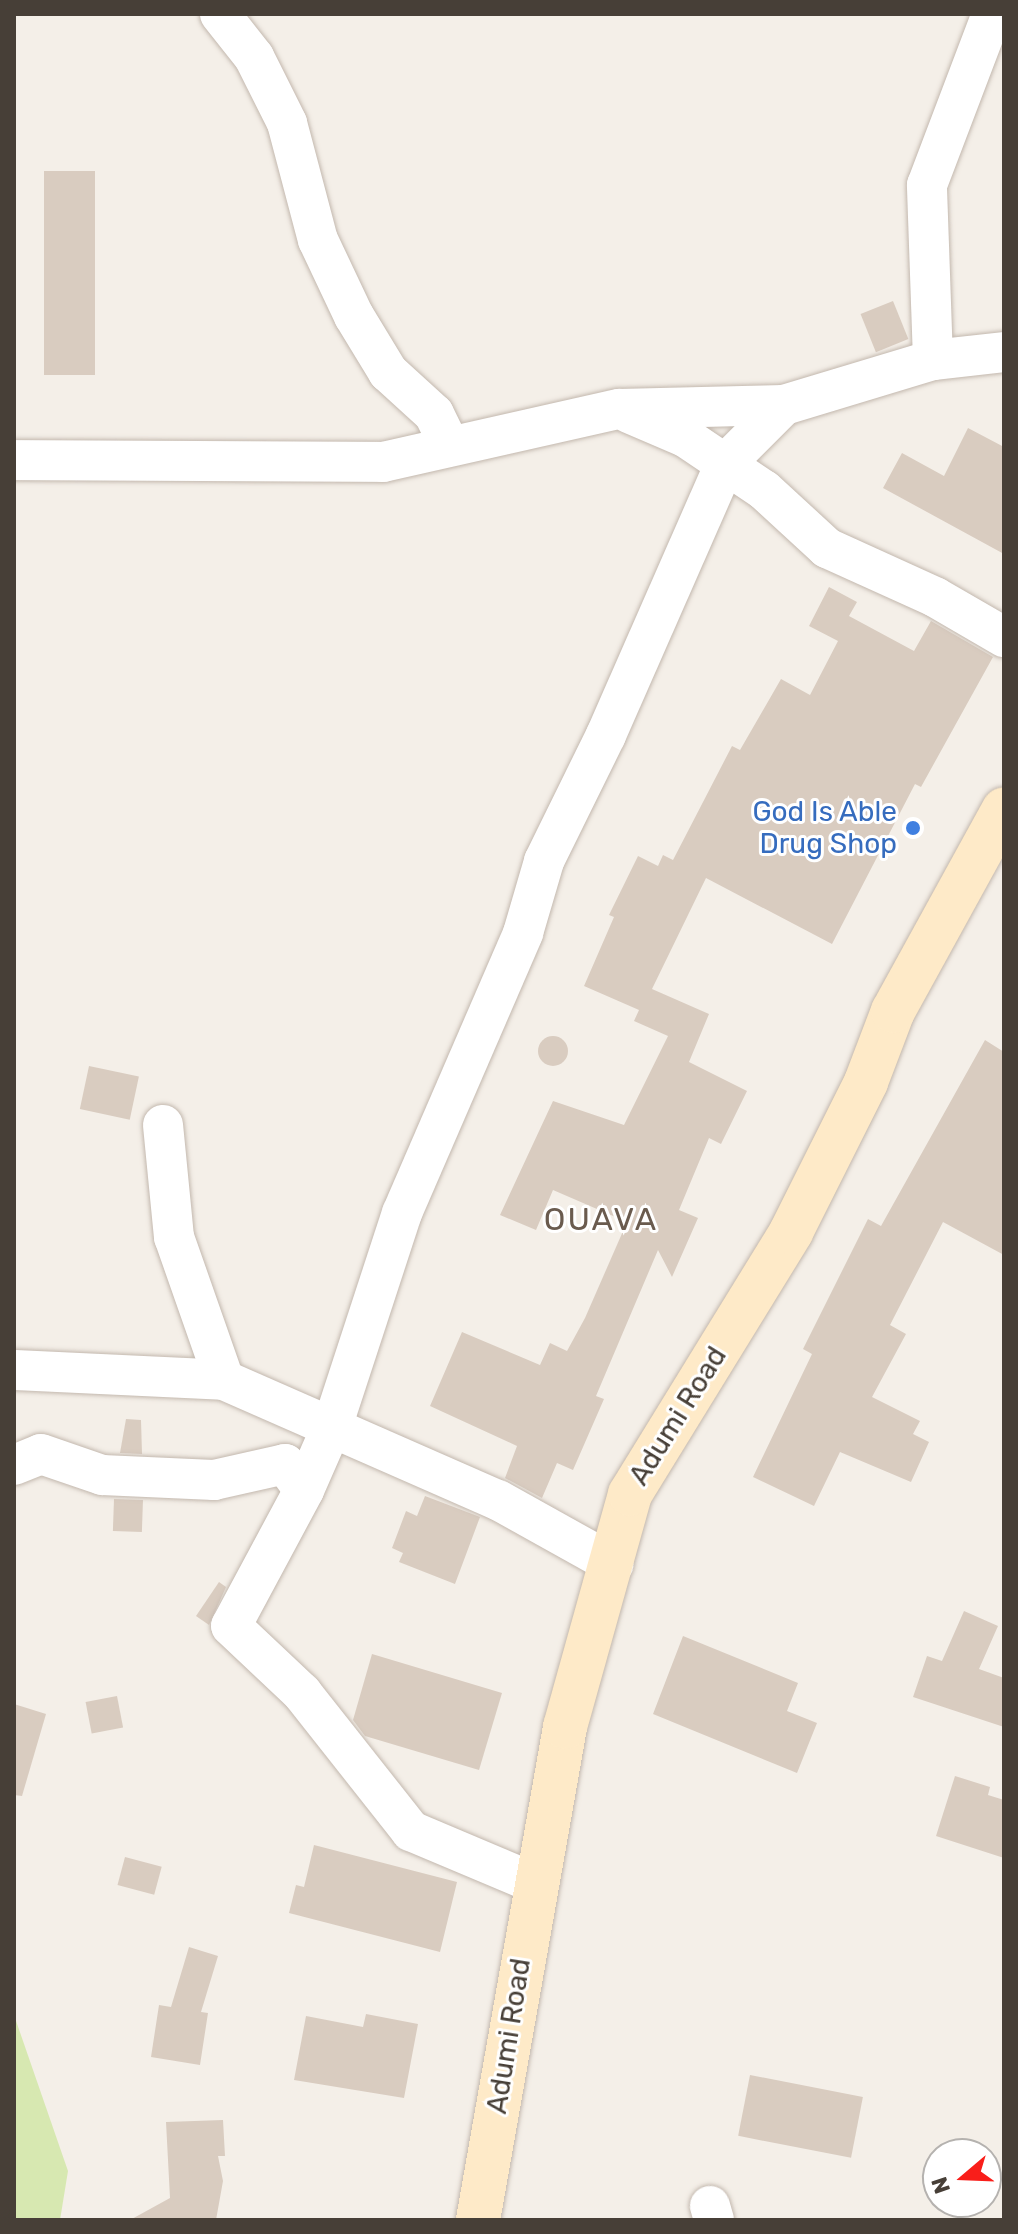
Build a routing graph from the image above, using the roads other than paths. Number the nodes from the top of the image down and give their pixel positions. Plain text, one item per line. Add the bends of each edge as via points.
1 (220, 14) edge
2 (992, 14) edge
3 (1004, 352) edge
4 (933, 360) junction
5 (784, 405) junction
6 (619, 409) junction
7 (448, 443) junction
8 (14, 460) edge
9 (725, 464) junction
10 (1004, 637) edge
11 (1004, 809) edge
12 (163, 1125) dead end
13 (14, 1370) edge
14 (224, 1380) junction
15 (333, 1424) junction
16 (14, 1465) edge
17 (304, 1490) junction
18 (613, 1564) junction
19 (534, 1883) junction
20 (478, 2220) edge

1 - 7 street via 254,57 287,123 318,240 354,316 388,372 434,414
2 - 4 street via 927,185
3 - 4 street
4 - 5 street
5 - 6 street
5 - 9 street
6 - 7 street
6 - 9 street via 685,437
7 - 8 street via 383,462
9 - 10 street via 764,490 827,548 935,597
9 - 15 street via 544,861 523,933 402,1213
11 - 18 main road, Adumi Road via 893,1011 866,1082 791,1232 630,1494
12 - 14 street via 174,1237
13 - 14 street
14 - 15 street
15 - 17 street
15 - 18 street via 498,1500
16 - 17 street via 41,1454 102,1475 214,1480 285,1464
17 - 19 street via 231,1626 302,1693 411,1831
18 - 19 main road, Adumi Road via 565,1727
19 - 20 main road, Adumi Road

